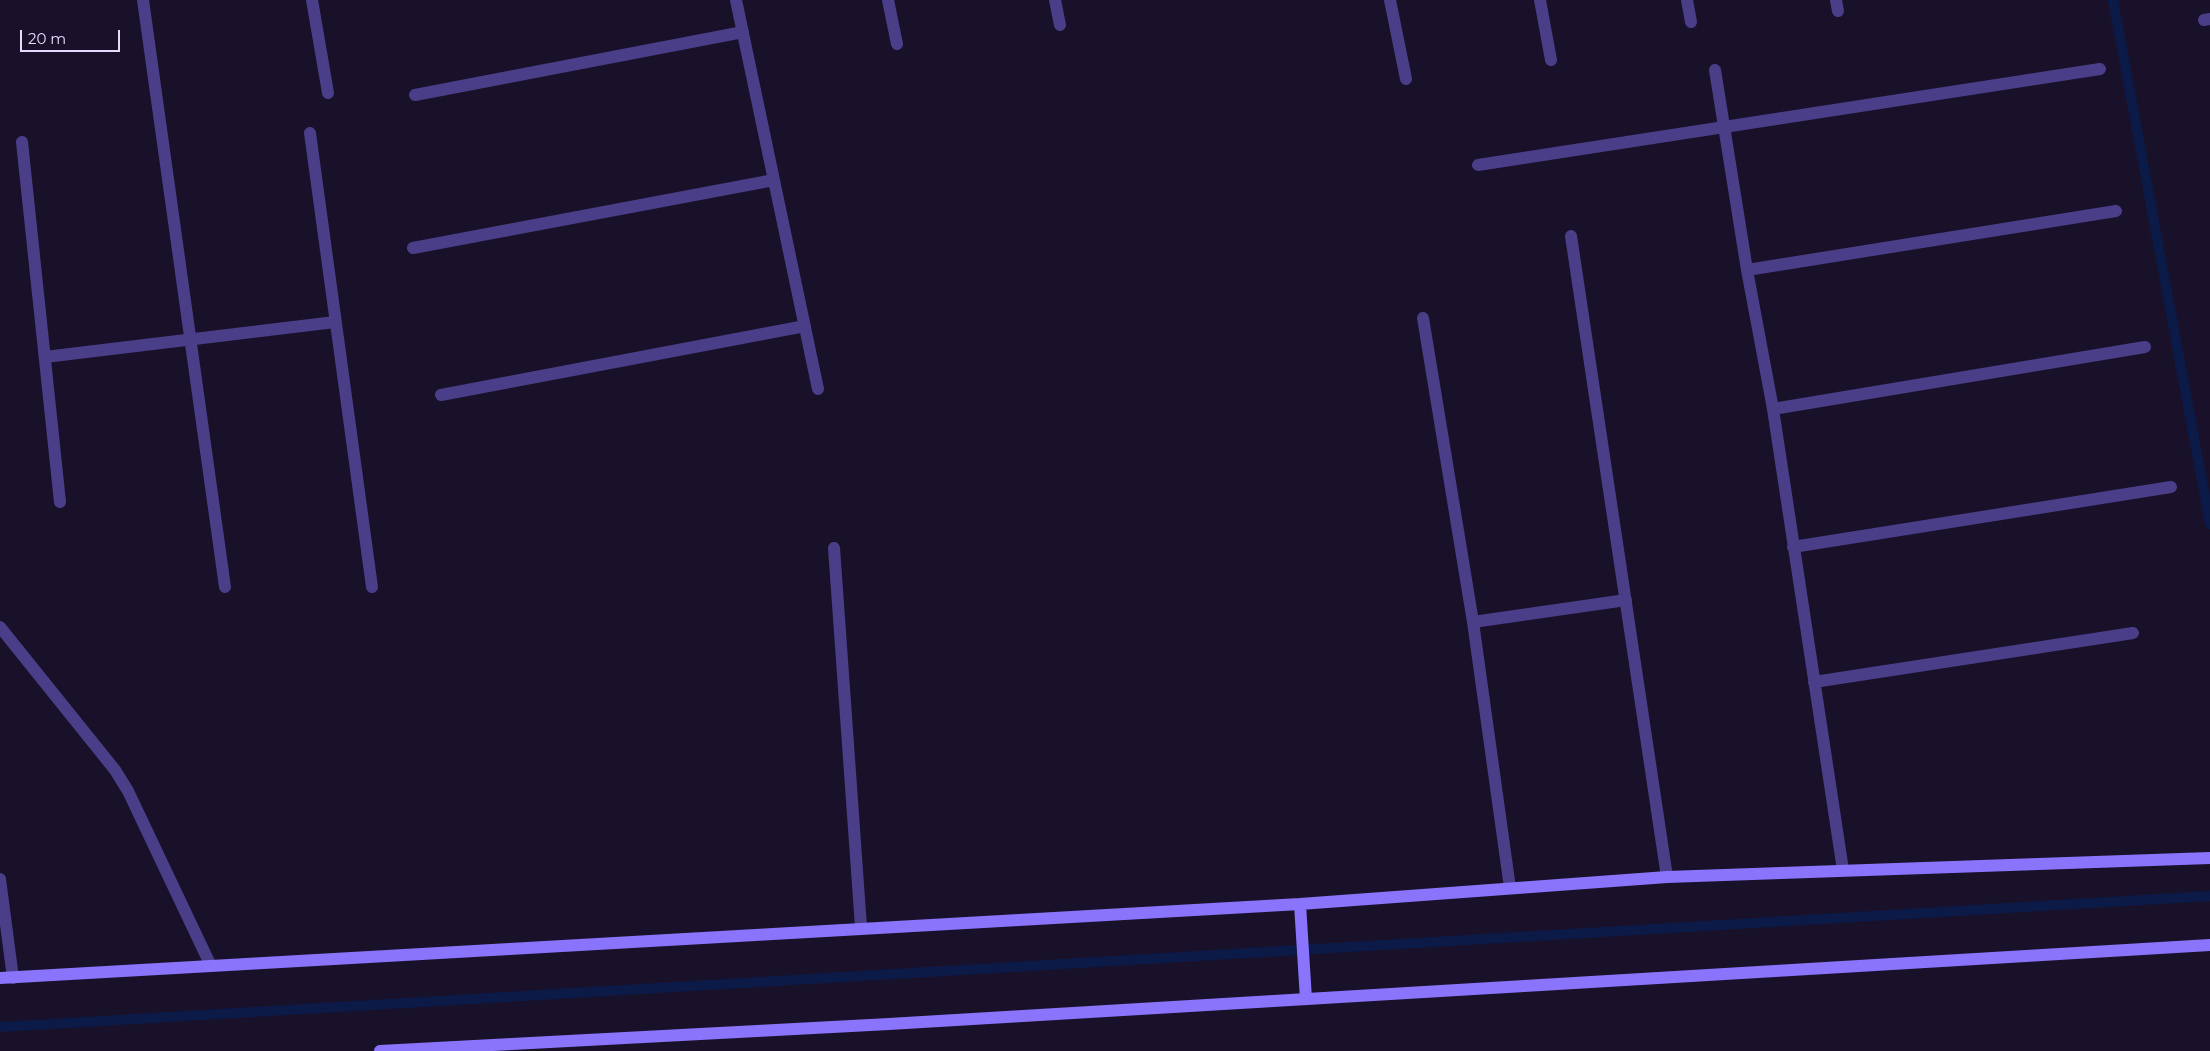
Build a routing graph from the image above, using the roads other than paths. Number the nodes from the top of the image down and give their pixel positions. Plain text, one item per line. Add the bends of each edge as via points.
1 (143, 0) edge
2 (312, 0) edge
3 (736, 0) edge
4 (888, 0) edge
5 (1055, 0) edge
6 (1390, 0) edge
7 (1540, 0) edge
8 (1687, 0) edge
9 (1692, 22) dead end
10 (1060, 26) dead end
11 (743, 32) junction
12 (897, 44) dead end
13 (1551, 60) dead end
14 (2100, 69) dead end
15 (1715, 70) dead end
16 (1406, 79) dead end
17 (328, 94) dead end
18 (415, 95) dead end
19 (1725, 127) junction
20 (310, 133) dead end
21 (22, 142) dead end
22 (1478, 165) dead end
23 (774, 180) junction
24 (2116, 211) dead end
25 (1571, 236) dead end
26 (413, 248) dead end
27 (1747, 270) junction
28 (1423, 318) dead end
29 (335, 322) junction
30 (805, 326) junction
31 (190, 340) junction
32 (2145, 347) dead end
33 (45, 357) junction
34 (818, 389) dead end
35 (441, 395) dead end
36 (1773, 409) junction
37 (2171, 487) dead end
38 (60, 502) dead end
39 (834, 548) dead end
40 (1793, 548) junction
41 (225, 587) dead end
42 (372, 587) dead end
43 (1626, 600) junction
44 (1473, 622) junction
45 (0, 627) edge
46 (2133, 633) dead end
47 (1814, 682) junction
48 (2210, 858) edge
49 (1843, 870) junction
50 (1667, 877) junction
51 (0, 879) edge
52 (1510, 888) junction
53 (1300, 904) junction
54 (861, 927) junction
55 (2210, 945) edge
56 (211, 966) junction
57 (6, 978) edge
58 (1306, 999) junction
59 (380, 1051) edge

1 - 31 street
2 - 17 street
3 - 11 street
4 - 12 street
5 - 10 street
6 - 16 street
7 - 13 street
8 - 9 street
11 - 18 street
11 - 23 street
14 - 19 street
15 - 19 street
19 - 22 street
19 - 27 street
20 - 29 street
21 - 33 street
23 - 26 street
23 - 30 street
24 - 27 street
25 - 43 street
27 - 36 street
28 - 44 street
29 - 31 street
29 - 42 street
30 - 34 street
30 - 35 street
31 - 33 street
31 - 41 street
32 - 36 street
33 - 38 street
36 - 40 street
37 - 40 street
39 - 54 street
40 - 47 street
43 - 44 street
43 - 50 street
44 - 52 street
45 - 56 street via 115,770
46 - 47 street
47 - 49 street
48 - 49 street
49 - 50 street
50 - 52 street
51 - 57 street
52 - 53 street
53 - 54 street
53 - 58 street
54 - 56 street
55 - 58 street
56 - 57 street
58 - 59 street

